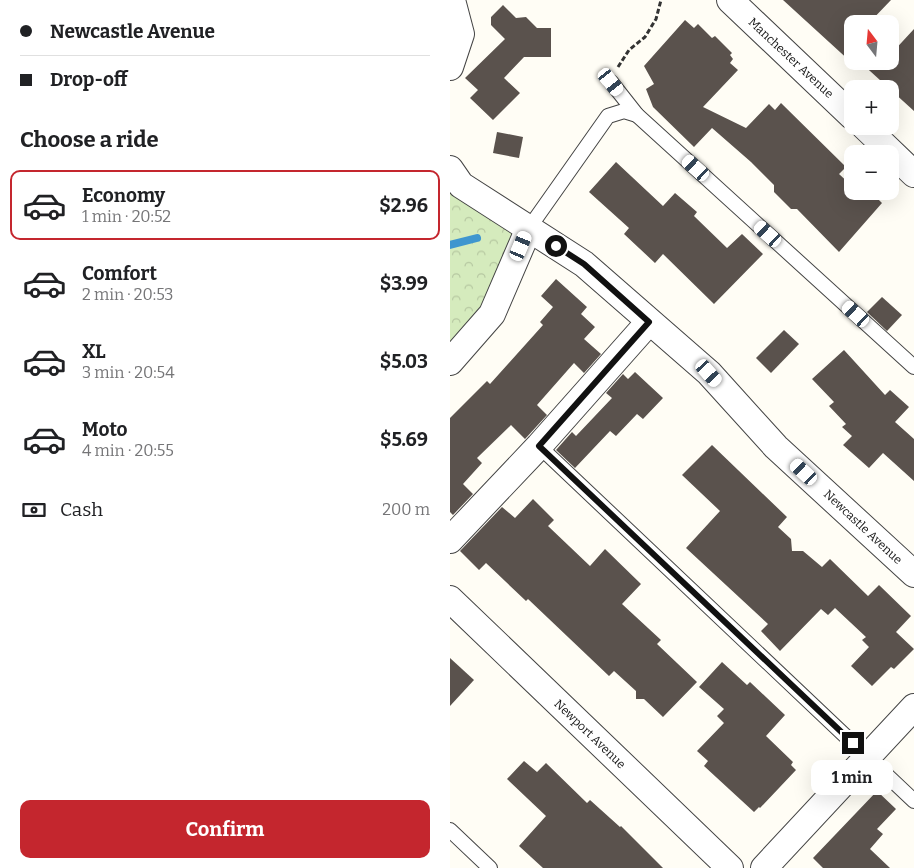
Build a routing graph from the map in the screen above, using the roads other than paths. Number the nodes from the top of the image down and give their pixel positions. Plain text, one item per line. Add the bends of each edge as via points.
1 (452, 0) edge
2 (730, 0) edge
3 (450, 66) edge
4 (611, 82) dead end
5 (844, 108) edge
6 (637, 115) junction
7 (873, 135) edge
8 (450, 169) edge
9 (914, 174) edge
10 (528, 228) junction
11 (649, 322) junction
12 (450, 362) edge
13 (914, 367) edge
14 (539, 446) junction
15 (450, 540) edge
16 (914, 574) edge
17 (450, 599) edge
18 (914, 707) edge
19 (868, 757) junction
20 (914, 801) edge
21 (450, 830) edge
22 (490, 868) edge
23 (730, 868) edge
24 (764, 868) edge

1 - 3 street via 461,34
2 - 5 street, Manchester Avenue
4 - 6 lane
6 - 10 lane via 624,111 608,116
6 - 13 lane
7 - 9 street
8 - 10 street, Newcastle Avenue via 461,185
10 - 11 street, Newcastle Avenue via 584,264
10 - 12 street via 492,314
11 - 14 street
11 - 16 street, Newcastle Avenue via 709,373 776,447
14 - 15 street
14 - 19 lane
17 - 23 street, Newport Avenue
18 - 19 street
19 - 20 lane
19 - 24 street
21 - 22 lane

